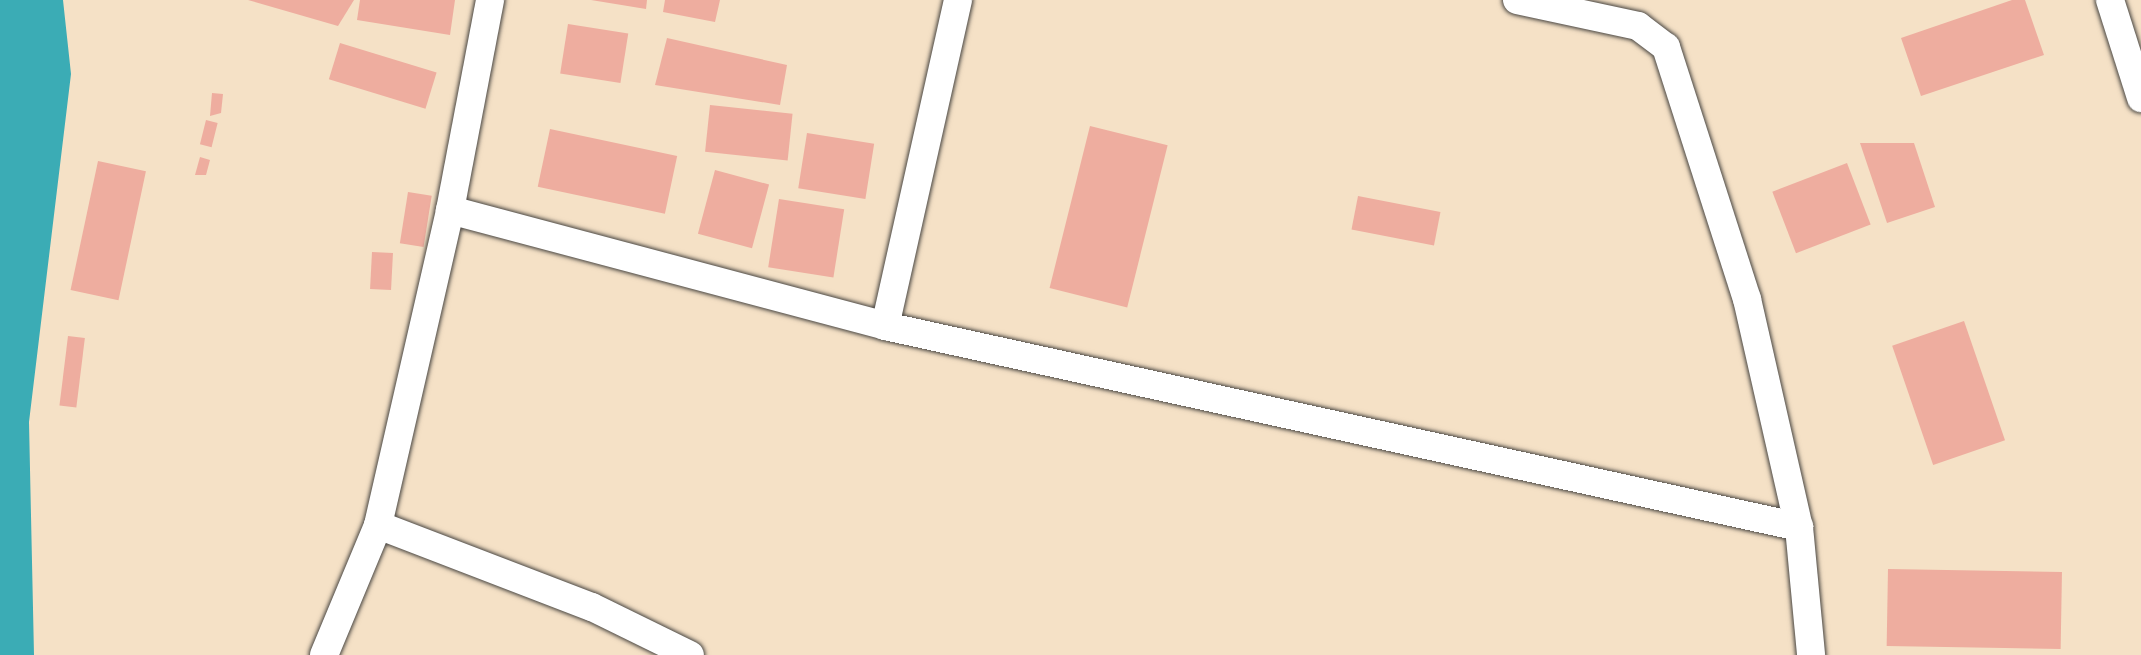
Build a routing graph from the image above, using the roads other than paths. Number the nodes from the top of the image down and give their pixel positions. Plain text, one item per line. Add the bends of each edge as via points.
1 (490, 0) edge
2 (958, 0) edge
3 (1517, 0) edge
4 (2110, 0) edge
5 (2141, 98) edge
6 (450, 210) junction
7 (885, 326) junction
8 (378, 525) junction
9 (1799, 527) junction
10 (324, 655) edge
11 (690, 655) edge
12 (1811, 655) edge

1 - 6 street
2 - 7 street
3 - 9 street via 1653,33 1666,47 1747,299
4 - 5 street
6 - 7 street
6 - 8 street
7 - 9 street
8 - 10 street
8 - 11 street via 592,607
9 - 12 street

